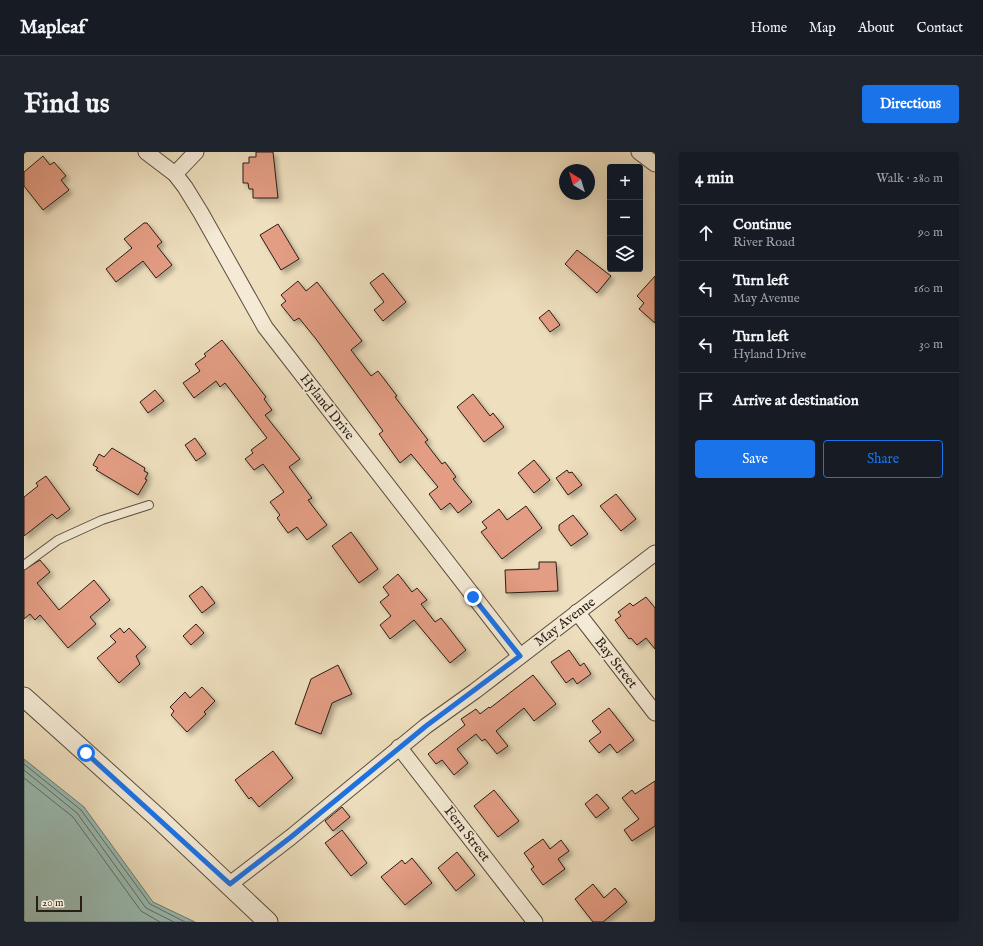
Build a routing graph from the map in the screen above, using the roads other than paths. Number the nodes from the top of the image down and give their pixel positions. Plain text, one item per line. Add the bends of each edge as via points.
1 (146, 152) edge
2 (196, 152) edge
3 (639, 152) edge
4 (655, 164) edge
5 (174, 174) junction
6 (149, 505) dead end
7 (655, 553) edge
8 (24, 565) edge
9 (577, 612) junction
10 (520, 656) junction
11 (24, 697) edge
12 (655, 714) edge
13 (399, 748) junction
14 (230, 884) junction
15 (268, 922) edge
16 (535, 922) edge

1 - 5 street, Hyland Drive
2 - 5 street
3 - 4 street
5 - 10 street, Hyland Drive via 201,213 265,327
6 - 8 lane via 102,520 58,540
7 - 9 street, May Avenue
9 - 10 street, May Avenue
9 - 12 street, Bay Street
10 - 13 street, May Avenue
11 - 14 street
13 - 14 street, May Avenue
13 - 16 street, Fern Street
14 - 15 street

